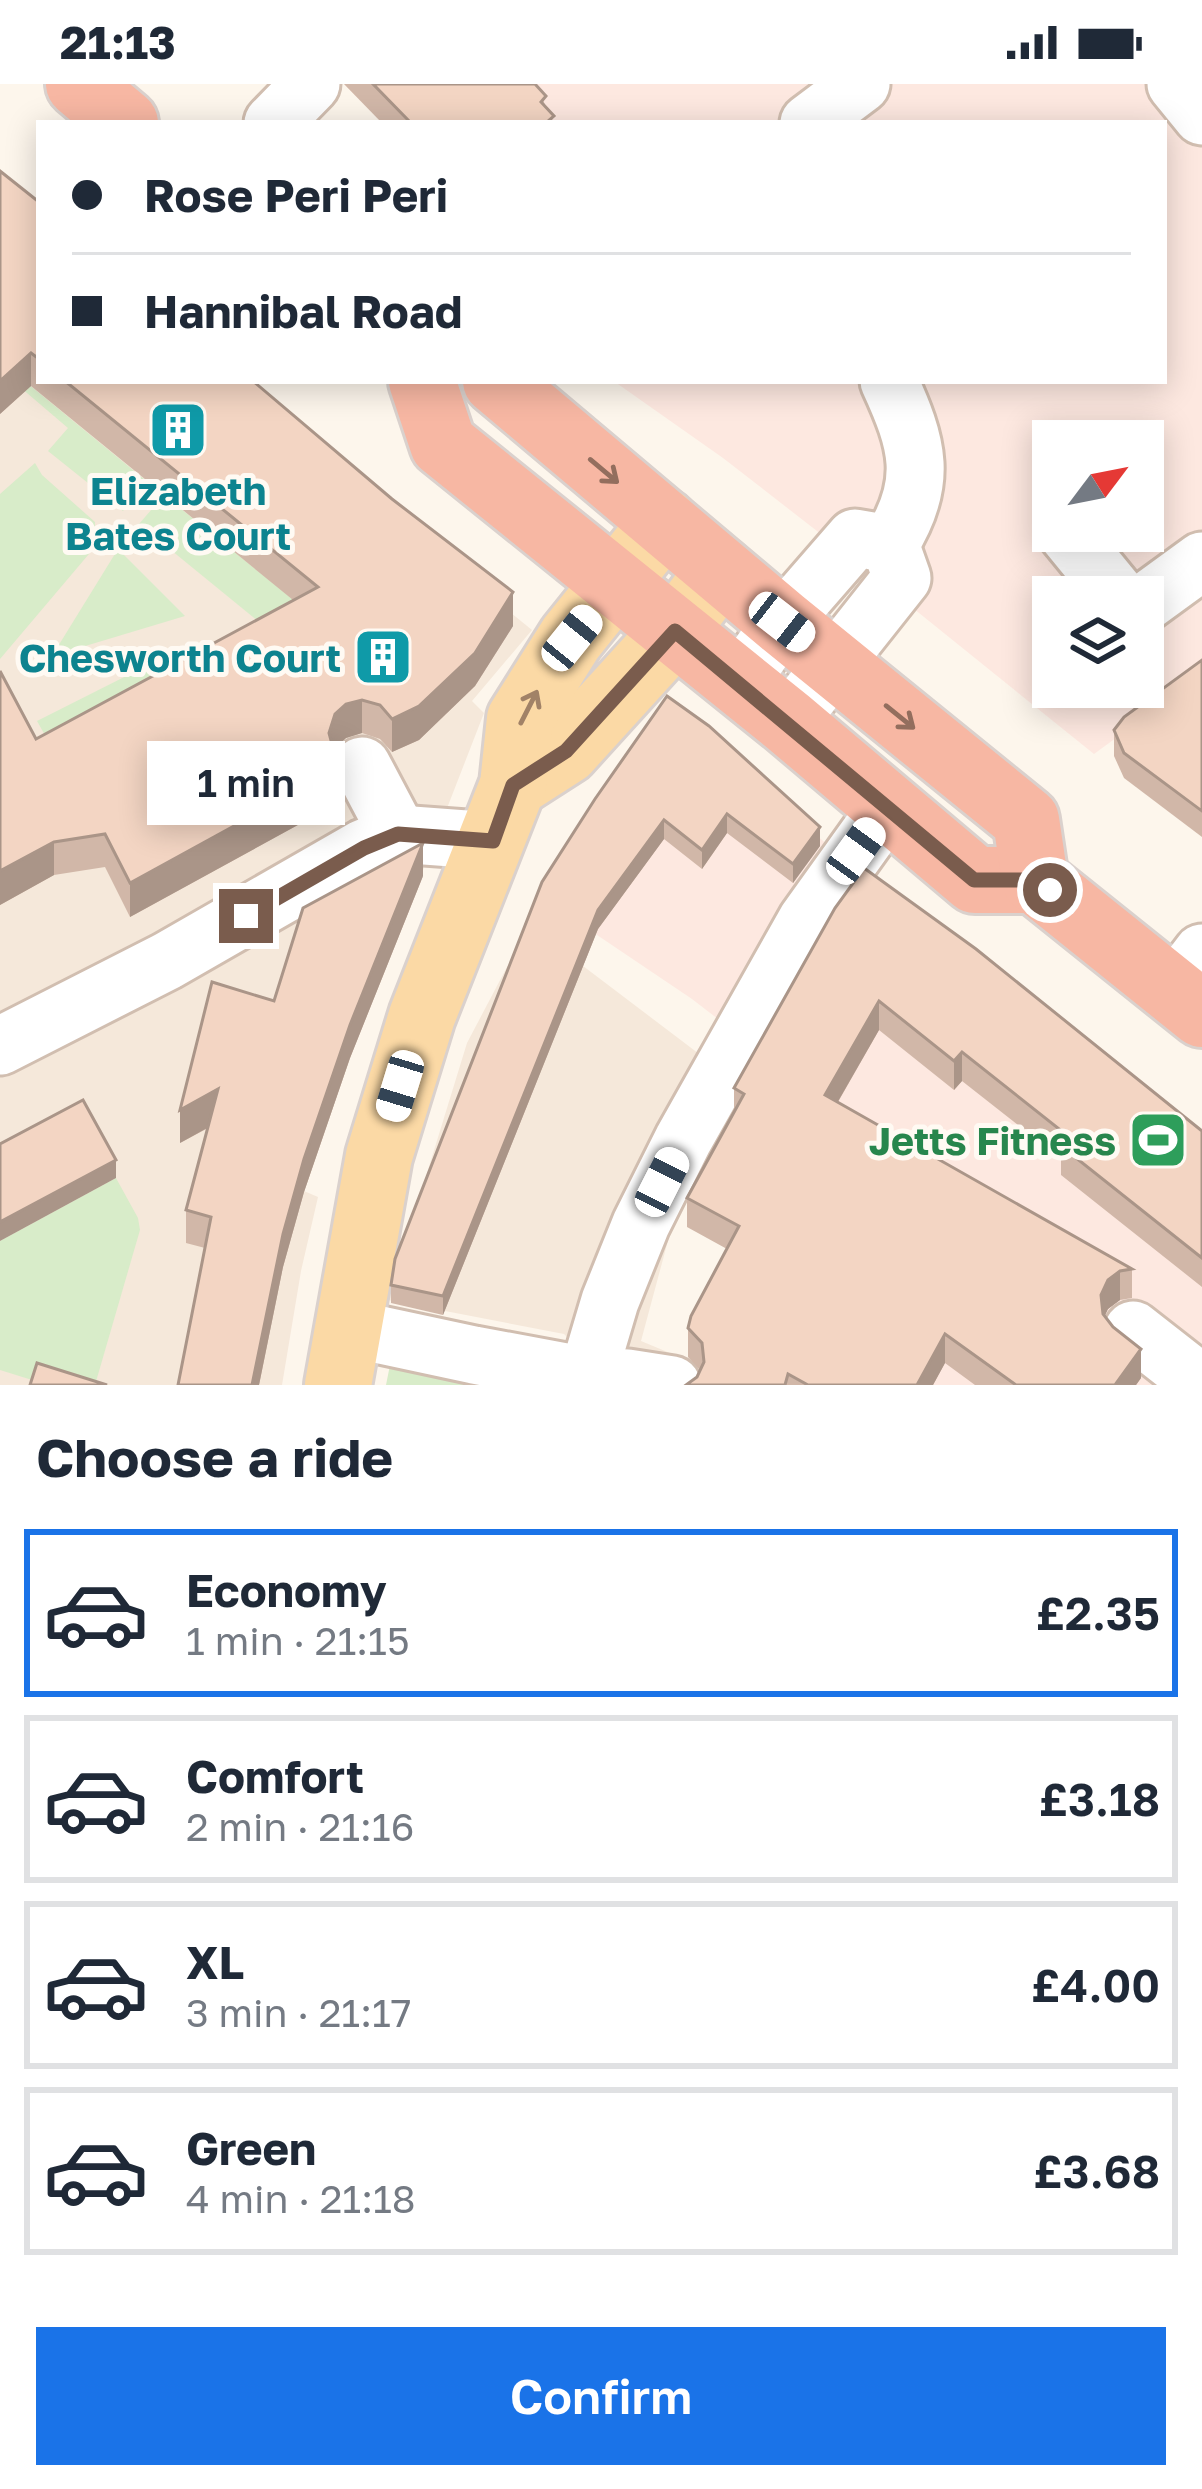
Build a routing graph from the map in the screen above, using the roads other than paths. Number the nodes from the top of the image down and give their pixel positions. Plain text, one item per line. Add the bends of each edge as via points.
1 (79, 84) edge
2 (311, 84) edge
3 (861, 84) edge
4 (1176, 84) edge
5 (1202, 116) edge
6 (121, 120) edge
7 (276, 120) edge
8 (813, 120) edge
9 (423, 384) edge
10 (500, 384) edge
11 (890, 384) edge
12 (664, 522) junction
13 (890, 544) junction
14 (1082, 552) edge
15 (1202, 561) edge
16 (720, 570) junction
17 (1102, 576) edge
18 (616, 582) junction
19 (1164, 589) edge
20 (782, 622) junction
21 (675, 631) junction
22 (833, 663) junction
23 (764, 702) junction
24 (362, 766) dead end
25 (888, 807) junction
26 (503, 813) junction
27 (398, 834) junction
28 (1035, 880) junction
29 (1192, 986) edge
30 (0, 1046) edge
31 (1133, 1330) dead end
32 (343, 1356) edge
33 (586, 1381) edge
34 (1202, 1384) edge
35 (672, 1385) edge

1 - 6 highway
2 - 7 street
3 - 8 street
4 - 5 street
9 - 18 highway via 443,444
10 -> 12 highway
11 - 13 street via 916,462 906,519
12 - 16 highway
12 - 18 main road
13 - 20 street via 855,538
13 - 22 street via 902,578
14 - 17 street
15 - 19 street
16 - 20 highway
16 - 21 main road
18 - 21 highway
26 -> 18 main road via 520,719
20 - 22 highway
20 - 23 street
21 - 23 highway
21 - 26 main road
22 - 23 street
22 -> 28 highway via 1026,820
23 - 25 highway
24 - 27 street
25 - 28 highway via 974,880
25 - 33 street via 807,920 683,1140 640,1224
26 - 27 street
26 - 32 main road via 422,1016 379,1156
27 - 30 street
28 - 29 highway
31 - 34 street
32 - 33 street via 474,1355
33 - 35 street

